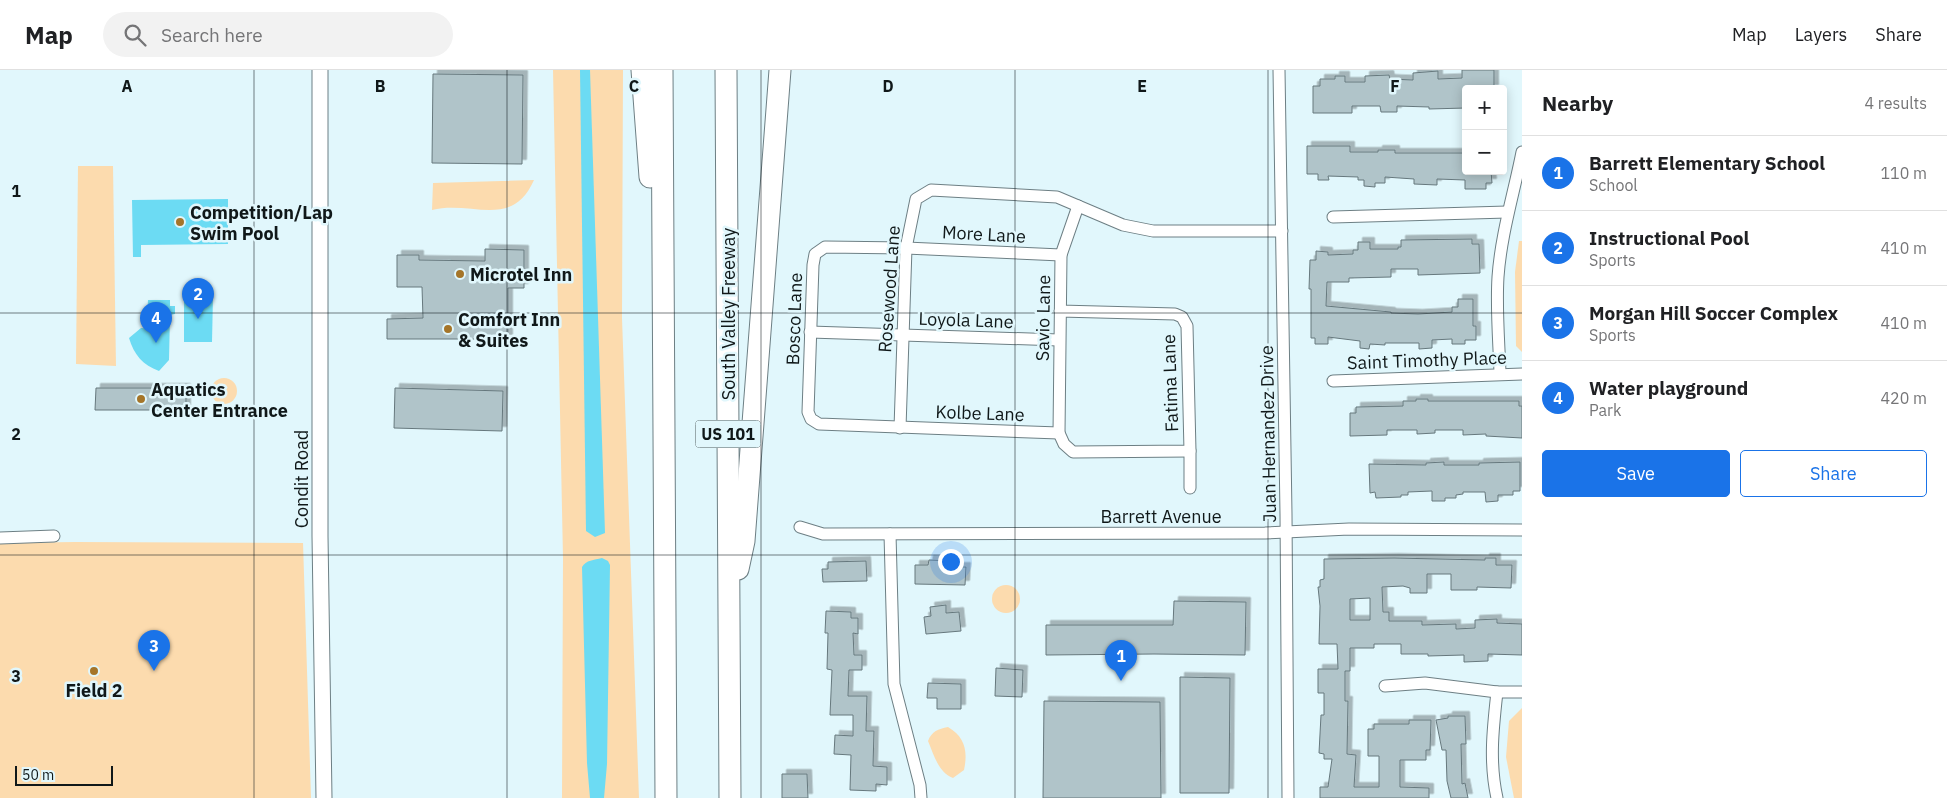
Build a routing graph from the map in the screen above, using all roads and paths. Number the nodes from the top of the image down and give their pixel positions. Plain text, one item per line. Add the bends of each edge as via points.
1 (320, 70) edge
2 (642, 70) edge
3 (662, 70) edge
4 (726, 70) edge
5 (780, 70) edge
6 (1279, 70) edge
7 (1522, 152) edge
8 (1078, 206) junction
9 (1507, 212) junction
10 (1333, 217) dead end
11 (1282, 231) junction
12 (906, 248) junction
13 (1061, 255) junction
14 (1060, 312) junction
15 (810, 332) junction
16 (902, 335) junction
17 (1059, 340) junction
18 (664, 355) junction
19 (1500, 374) junction
20 (1522, 374) edge
21 (1333, 381) dead end
22 (811, 419) joint
23 (900, 428) junction
24 (1059, 433) junction
25 (1190, 451) junction
26 (1190, 488) dead end
27 (800, 527) dead end
28 (1522, 530) edge
29 (1286, 532) junction
30 (890, 534) junction
31 (54, 536) dead end
32 (0, 538) edge
33 (730, 611) junction
34 (1385, 686) dead end
35 (1497, 692) junction
36 (1522, 692) edge
37 (324, 798) edge
38 (666, 798) edge
39 (730, 798) edge
40 (920, 798) edge
41 (1288, 798) edge
42 (1497, 798) edge

1 - 37 street, Condit Road via 320,536
2 - 18 highway
3 - 18 highway
4 - 33 highway, South Valley Freeway / US 101
5 - 33 highway via 744,542
6 - 11 street, Juan Hernandez Drive
7 - 9 street
8 - 11 street, Rosewood Lane via 1123,225 1153,231
8 - 12 street, Rosewood Lane via 1057,197 931,190 916,199
8 - 13 street, Savio Lane
9 - 10 street
9 - 19 street via 1498,277
11 - 29 street, Juan Hernandez Drive
12 - 13 street, More Lane
12 - 15 street, Bosco Lane via 825,247 815,254
12 - 16 street, Rosewood Lane
13 - 14 street, Savio Lane
14 - 17 street, Savio Lane
14 - 25 street, Fatima Lane via 1175,314 1182,317 1186,326
15 - 16 street, Loyola Lane
15 - 22 street, Bosco Lane via 808,412
16 - 17 street, Loyola Lane
16 - 23 street, Rosewood Lane
17 - 24 street, Savio Lane
18 - 38 highway
19 - 20 street, Saint Timothy Place
19 - 21 street, Saint Timothy Place
22 - 23 street, Kolbe Lane via 819,424
23 - 24 street, Kolbe Lane
24 - 25 street, Fatima Lane via 1073,452
25 - 26 street, Fatima Lane
27 - 30 street, Barrett Avenue via 823,534
28 - 29 street, Barrett Avenue
29 - 30 street, Barrett Avenue
29 - 41 street, Juan Hernandez Drive
30 - 40 street via 894,684 920,784
31 - 32 street
33 - 39 highway, South Valley Freeway / US 101
34 - 35 street via 1425,683
35 - 36 street
35 - 42 street via 1491,755

